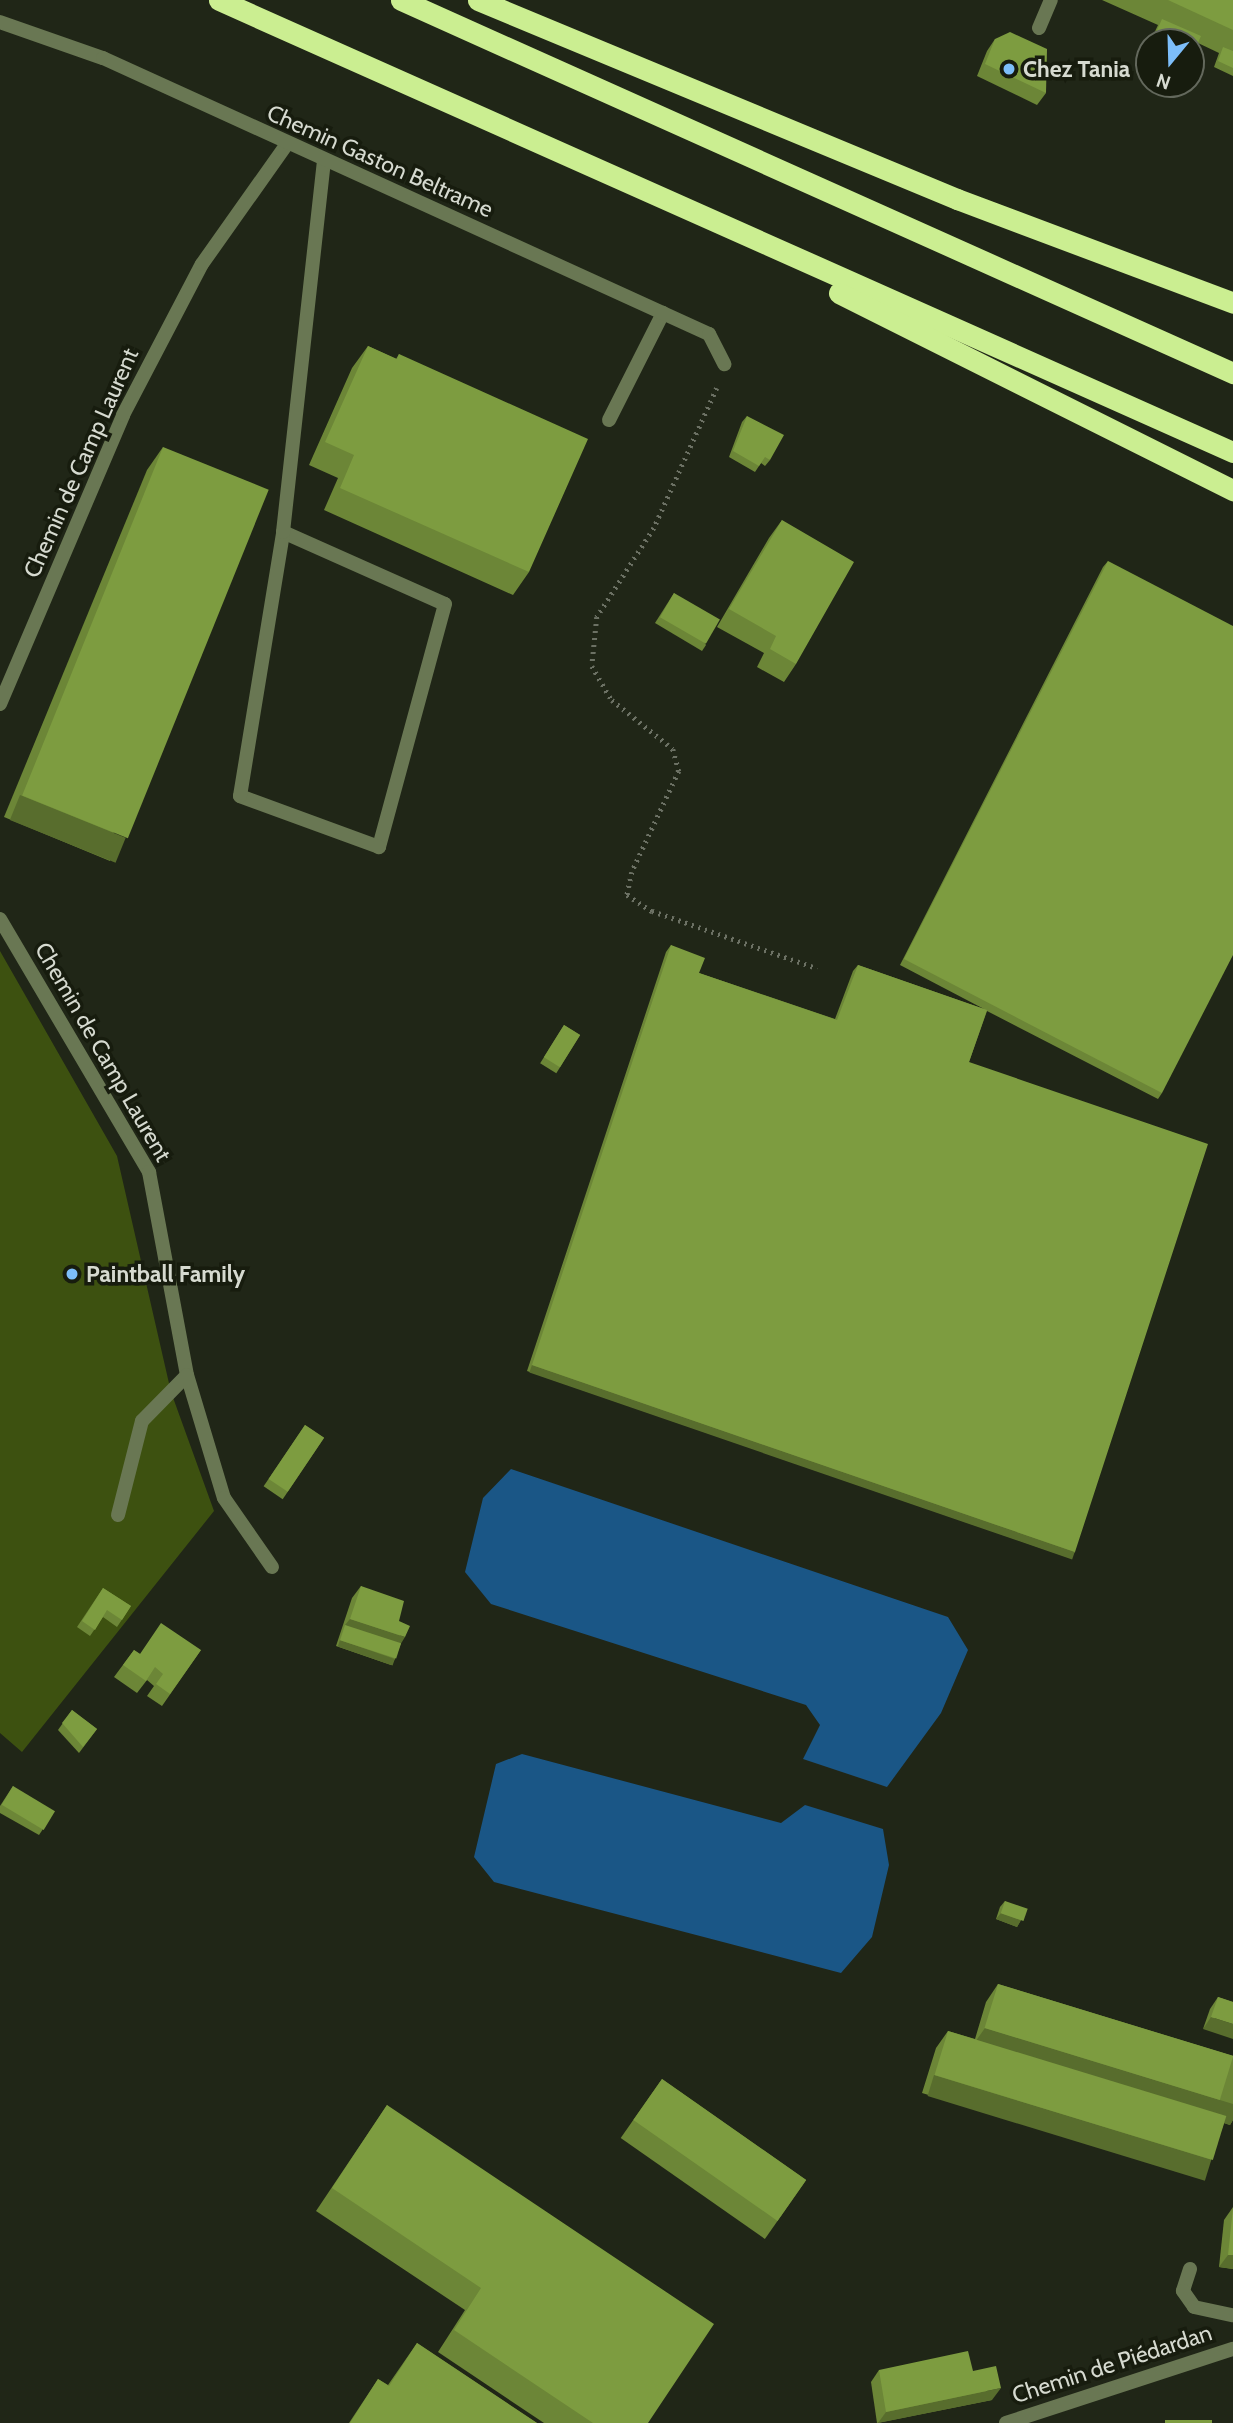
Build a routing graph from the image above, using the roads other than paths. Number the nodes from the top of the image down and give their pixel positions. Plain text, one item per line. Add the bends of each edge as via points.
1 (219, 0) edge
2 (401, 0) edge
3 (478, 0) edge
4 (1051, 0) edge
5 (0, 22) edge
6 (1039, 28) dead end
7 (287, 144) junction
8 (324, 161) junction
9 (596, 171) junction
10 (1233, 303) edge
11 (663, 313) junction
12 (724, 363) road end
13 (1233, 373) edge
14 (609, 420) dead end
15 (1233, 452) edge
16 (1233, 490) edge
17 (283, 533) junction
18 (0, 704) edge
19 (0, 919) edge
20 (187, 1375) junction
21 (118, 1515) dead end
22 (272, 1567) dead end
23 (1190, 2269) dead end
24 (1233, 2315) edge
25 (1233, 2349) edge
26 (1006, 2423) edge

1 - 9 highway
2 - 13 highway
3 - 10 highway via 957,199
4 - 6 street
5 - 7 street, Chemin Gaston Beltrame via 103,58
7 - 8 street, Chemin Gaston Beltrame
7 - 18 street, Chemin de Camp Laurent via 202,264 123,415
8 - 11 street, Chemin Gaston Beltrame
8 - 17 street
9 - 15 highway
9 - 16 highway
11 - 12 street, Chemin Gaston Beltrame via 709,334
11 - 14 street
17 - 17 street via 240,796 379,847 445,604
19 - 20 street, Chemin de Camp Laurent via 149,1172
20 - 21 street via 142,1421
20 - 22 street, Chemin de Camp Laurent via 224,1498
23 - 24 street via 1183,2291 1194,2307
25 - 26 street, Chemin de Piédardan

